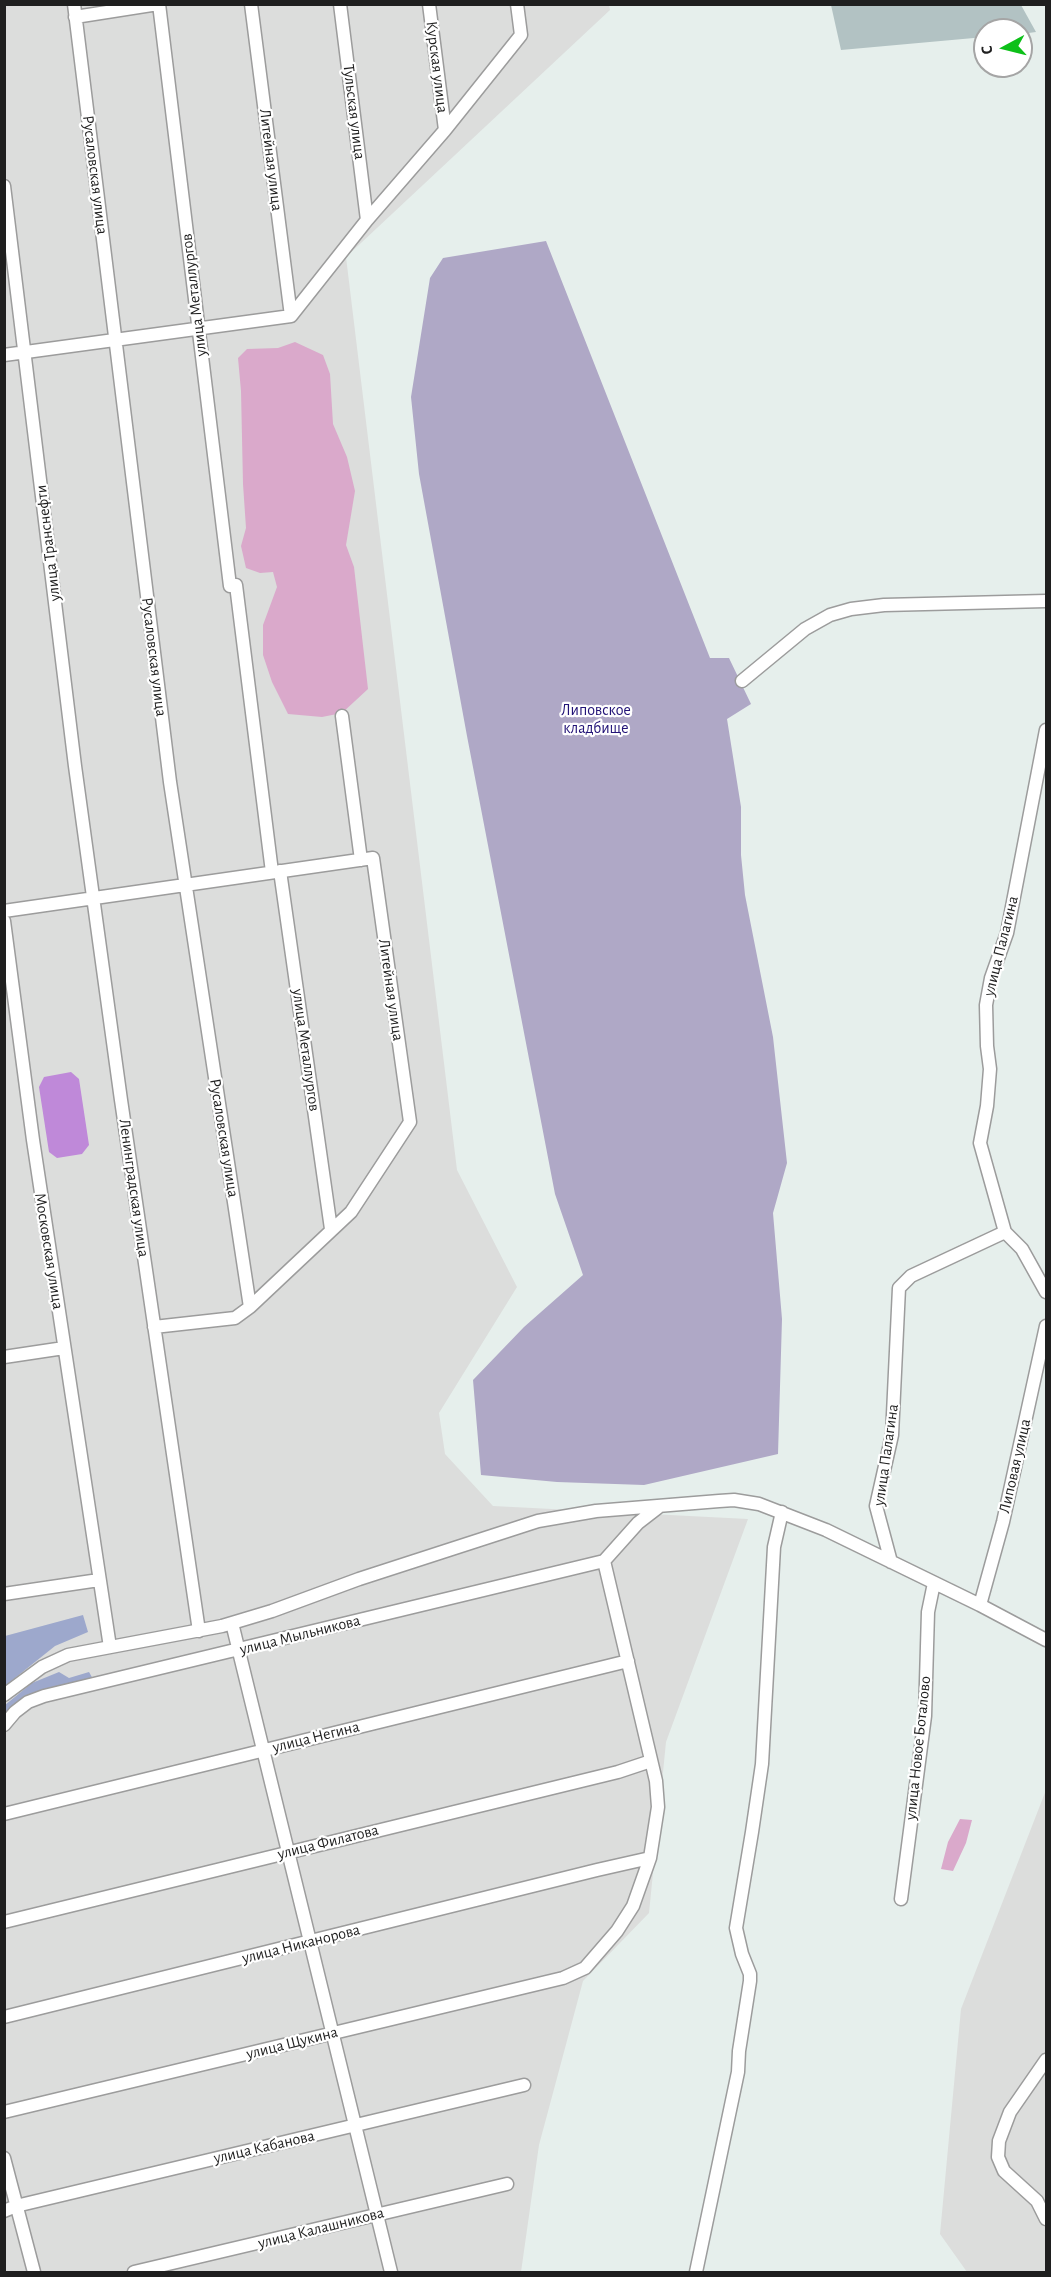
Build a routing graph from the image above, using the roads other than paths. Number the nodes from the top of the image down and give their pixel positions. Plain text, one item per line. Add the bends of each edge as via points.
1 (159, 4) edge
2 (251, 4) edge
3 (340, 4) edge
4 (429, 4) edge
5 (517, 4) edge
6 (74, 11) edge
7 (445, 130) junction
8 (4, 186) edge
9 (367, 220) junction
10 (291, 316) junction
11 (198, 328) junction
12 (116, 341) junction
13 (26, 353) junction
14 (4, 355) edge
15 (1047, 601) edge
16 (742, 681) dead end
17 (342, 716) dead end
18 (1047, 730) edge
19 (367, 859) junction
20 (276, 872) junction
21 (186, 884) junction
22 (93, 899) junction
23 (4, 911) edge
24 (4, 921) edge
25 (331, 1229) junction
26 (1005, 1232) junction
27 (1047, 1292) edge
28 (250, 1307) junction
29 (1047, 1326) edge
30 (154, 1327) junction
31 (64, 1348) junction
32 (4, 1357) edge
33 (661, 1505) junction
34 (635, 1508) junction
35 (782, 1512) junction
36 (639, 1523) junction
37 (604, 1561) junction
38 (891, 1562) junction
39 (99, 1580) junction
40 (934, 1583) junction
41 (4, 1588) edge
42 (5, 1594) edge
43 (980, 1605) junction
44 (232, 1623) junction
45 (199, 1631) junction
46 (1047, 1640) edge
47 (110, 1647) junction
48 (238, 1650) junction
49 (627, 1661) junction
50 (4, 1695) edge
51 (4, 1725) edge
52 (263, 1750) junction
53 (651, 1761) junction
54 (4, 1814) edge
55 (287, 1852) junction
56 (650, 1858) junction
57 (901, 1899) dead end
58 (4, 1922) edge
59 (309, 1942) junction
60 (4, 2017) edge
61 (331, 2033) junction
62 (1047, 2060) edge
63 (524, 2085) dead end
64 (4, 2112) edge
65 (354, 2126) junction
66 (4, 2158) edge
67 (507, 2184) dead end
68 (10, 2209) edge
69 (376, 2214) junction
70 (1047, 2219) edge
71 (34, 2272) edge
72 (134, 2272) edge
73 (391, 2272) edge
74 (696, 2272) edge

1 - 6 street
1 - 11 street, улица Металлургов
2 - 10 street, Литейная улица
3 - 9 street, Тульская улица
4 - 7 street, Курская улица
5 - 7 street via 521,35
6 - 12 street, Русаловская улица
7 - 9 street
8 - 13 street, улица Транснефти
9 - 10 street
10 - 11 street
11 - 12 street
11 - 20 street, улица Металлургов
12 - 13 street
12 - 21 street, Русаловская улица
13 - 14 street
13 - 22 street, улица Транснефти
15 - 16 street via 851,609 805,628
17 - 19 street, Литейная улица
18 - 26 street, улица Палагина via 1007,933 986,1005 990,1069 980,1143
19 - 20 street
19 - 25 street, Литейная улица via 410,1122 351,1212
20 - 21 street
20 - 25 street, улица Металлургов
21 - 22 street
21 - 28 street, Русаловская улица
22 - 23 street
22 - 30 street, Ленинградская улица
24 - 31 street, Московская улица
25 - 28 street
26 - 27 street, улица Палагина via 1022,1249
26 - 38 street, улица Палагина via 911,1276 899,1288 892,1435 876,1506
28 - 30 street via 236,1318
29 - 43 street, Липовая улица
30 - 45 street, Ленинградская улица
31 - 32 street
31 - 39 street, Московская улица
33 - 34 street
33 - 35 street via 734,1500
33 - 36 street
34 - 36 street
34 - 44 street via 570,1514 507,1530
35 - 38 street
35 - 74 street via 774,1548 758,1798 736,1928 750,1974 749,1993 734,2092
36 - 37 street
37 - 48 street, улица Мыльникова
37 - 49 street
38 - 40 street
39 - 42 street
39 - 47 street, Московская улица
40 - 43 street
40 - 57 street, улица Новое Боталово via 928,1612 925,1716
41 - 42 street
43 - 46 street
44 - 45 street
44 - 48 street
45 - 47 street
47 - 50 street via 55,1660
48 - 51 street, улица Мыльникова via 34,1699
48 - 52 street
49 - 52 street, улица Негина
49 - 53 street
52 - 54 street, улица Негина
52 - 55 street
53 - 55 street, улица Филатова
53 - 56 street via 658,1807
55 - 58 street, улица Филатова
55 - 59 street
56 - 59 street, улица Никанорова
56 - 61 street, улица Щукина via 628,1917 578,1972
59 - 60 street, улица Никанорова
59 - 61 street
61 - 64 street, улица Щукина
61 - 65 street
62 - 70 street via 1010,2112 999,2141 998,2157 1004,2171 1037,2201
63 - 65 street, улица Кабанова
65 - 68 street, улица Кабанова
65 - 69 street
66 - 68 street
67 - 69 street, улица Калашникова
68 - 71 street
69 - 72 street, улица Калашникова
69 - 73 street

